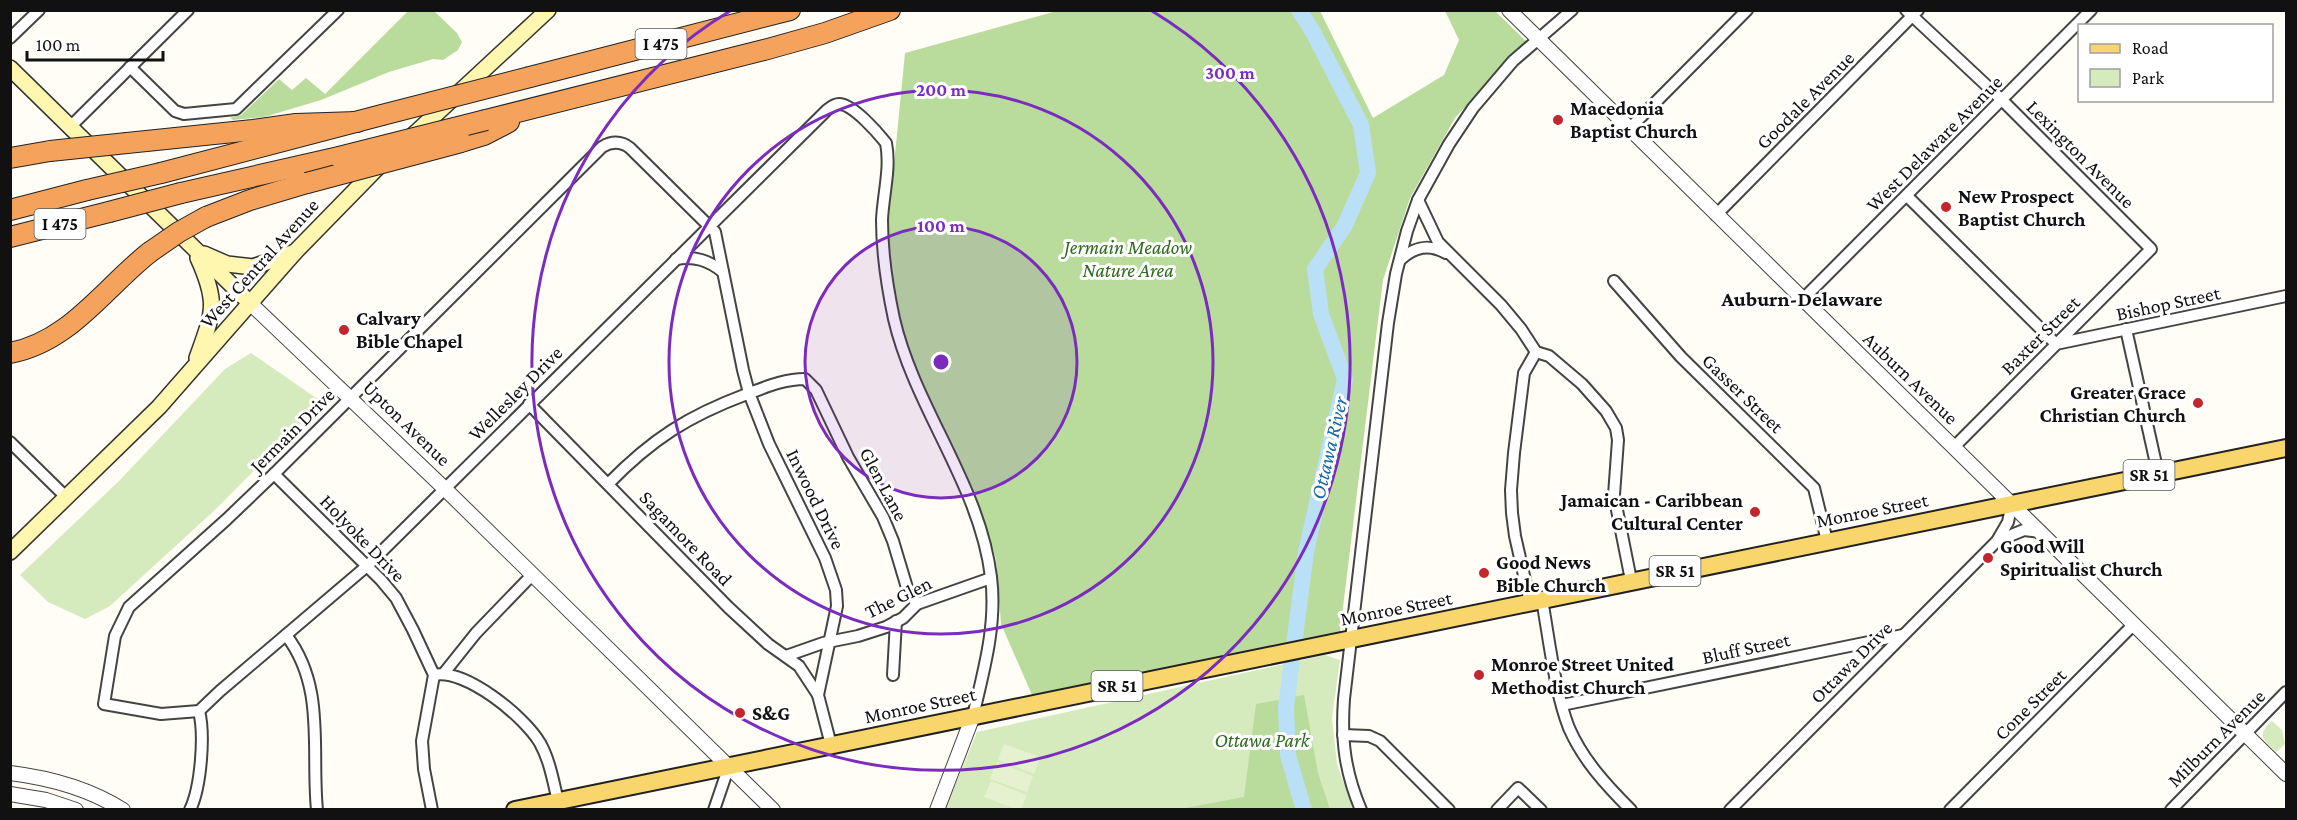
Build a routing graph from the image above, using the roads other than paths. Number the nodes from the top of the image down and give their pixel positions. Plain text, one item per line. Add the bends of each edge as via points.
1 (39, 10) edge
2 (188, 10) edge
3 (338, 10) edge
4 (548, 10) edge
5 (790, 10) edge
6 (890, 10) edge
7 (1509, 10) edge
8 (1572, 10) edge
9 (1747, 10) edge
10 (2091, 10) edge
11 (1912, 13) edge
12 (10, 38) edge
13 (1539, 40) junction
14 (130, 67) junction
15 (10, 68) edge
16 (2002, 100) junction
17 (520, 113) junction
18 (357, 122) junction
19 (70, 127) junction
20 (1629, 129) junction
21 (630, 148) joint
22 (10, 158) edge
23 (1907, 196) junction
24 (1418, 200) junction
25 (10, 210) edge
26 (1716, 215) junction
27 (709, 226) junction
28 (10, 237) edge
29 (2151, 249) joint
30 (195, 250) junction
31 (295, 252) junction
32 (1449, 255) junction
33 (676, 259) junction
34 (1400, 260) junction
35 (723, 272) junction
36 (1614, 281) dead end
37 (2286, 296) edge
38 (1802, 300) junction
39 (250, 303) junction
40 (2126, 329) junction
41 (2056, 344) junction
42 (1536, 352) junction
43 (10, 353) edge
44 (194, 368) junction
45 (749, 393) junction
46 (350, 397) junction
47 (529, 404) junction
48 (10, 442) edge
49 (1954, 447) junction
50 (2286, 448) edge
51 (2158, 473) junction
52 (274, 474) junction
53 (608, 484) junction
54 (444, 488) junction
55 (67, 498) junction
56 (2012, 503) junction
57 (2041, 532) junction
58 (1827, 541) junction
59 (1997, 541) junction
60 (10, 552) edge
61 (367, 566) junction
62 (532, 574) junction
63 (991, 578) junction
64 (1631, 580) junction
65 (1536, 601) junction
66 (917, 604) junction
67 (896, 621) junction
68 (2134, 624) junction
69 (286, 635) junction
70 (1903, 635) junction
71 (1344, 640) junction
72 (829, 642) junction
73 (786, 656) junction
74 (439, 674) junction
75 (893, 675) dead end
76 (2286, 692) edge
77 (818, 695) junction
78 (1562, 705) junction
79 (199, 711) junction
80 (973, 716) junction
81 (2246, 734) junction
82 (1342, 735) junction
83 (831, 745) junction
84 (729, 766) junction
85 (10, 773) edge
86 (2286, 774) edge
87 (10, 794) edge
88 (558, 801) junction
89 (76, 810) edge
90 (123, 810) edge
91 (190, 810) edge
92 (317, 810) edge
93 (432, 810) edge
94 (515, 810) edge
95 (714, 810) edge
96 (773, 810) edge
97 (937, 810) edge
98 (1361, 810) edge
99 (1449, 810) edge
100 (1497, 810) edge
101 (1542, 810) edge
102 (1631, 810) edge
103 (1730, 810) edge
104 (1950, 810) edge
105 (2170, 810) edge

1 - 12 street
2 - 14 street
3 - 14 street via 236,109 184,114 175,111
4 - 31 main road, West Central Avenue via 361,183
5 - 18 highway, I 475, bridge
6 - 17 highway, I 475 via 764,50
7 - 13 street, Auburn Avenue
8 - 13 street
9 - 20 street
10 - 16 street, West Delaware Avenue
11 - 16 street, Lexington Avenue
11 - 26 street, Goodale Avenue
13 - 20 street, Auburn Avenue
13 - 24 street via 1513,61 1473,108
14 - 19 street
15 - 19 main road, Upton Avenue
16 - 23 street, West Delaware Avenue
16 - 29 street, Lexington Avenue
17 - 28 highway, I 475, bridge
17 - 43 highway, bridge via 500,128 461,142 307,183 206,218 150,252 64,330 38,345
18 - 22 highway, bridge via 296,123 50,150
18 - 25 highway, I 475, bridge
19 - 30 main road, Upton Avenue
20 - 26 street, Auburn Avenue
21 - 27 street, Inwood Drive
21 - 46 street, Jermain Drive via 620,143 602,147
23 - 38 street, West Delaware Avenue
23 - 41 street
24 - 32 street via 1438,242
24 - 34 street
26 - 38 street, Auburn Avenue
27 - 33 street, Wellesley Drive
27 - 35 street, Inwood Drive via 715,232
27 - 63 street, Wellesley Drive via 833,105 849,106 886,143 884,268 894,320 916,386 952,459 985,542
29 - 41 street, Baxter Street
30 - 31 main road via 244,267
30 - 39 main road, Upton Avenue
30 - 44 main road via 206,275 213,308
31 - 39 main road, West Central Avenue
32 - 34 street via 1428,247
32 - 42 street via 1501,305
33 - 35 street via 700,259
33 - 47 street, Wellesley Drive
34 - 71 street
35 - 45 street, Inwood Drive
36 - 58 street, Gasser Street via 1681,357 1814,489
37 - 40 street, Bishop Street
38 - 49 street, Auburn Avenue
39 - 44 main road, West Central Avenue
39 - 46 street, Upton Avenue
40 - 41 street, Bishop Street
40 - 51 street
41 - 49 street, Baxter Street
42 - 64 street via 1549,356 1582,384 1616,428 1614,495
42 - 65 street via 1524,373 1514,453 1512,513 1515,536
44 - 55 main road, West Central Avenue
45 - 53 street via 706,410 659,438
45 - 66 street, Glen Lane via 795,380 811,383 883,517 908,591
45 - 72 street, Inwood Drive via 831,573 837,606
46 - 52 street, Jermain Drive
46 - 54 street, Upton Avenue
47 - 53 street, Sagamore Road
47 - 54 street, Wellesley Drive
48 - 55 street
49 - 56 street, Auburn Avenue
50 - 51 main road, Monroe Street / SR 51
51 - 56 main road, Monroe Street / SR 51
52 - 61 street, Holyoke Drive
52 - 79 street, Jermain Drive via 129,607 115,636 104,704 161,714
53 - 73 street, Sagamore Road via 728,607
54 - 61 street, Wellesley Drive
54 - 62 street, Upton Avenue
55 - 60 main road, West Central Avenue
56 - 57 street, Auburn Avenue
56 - 58 main road, Monroe Street / SR 51
56 - 59 street, Ottawa Drive via 2008,522
57 - 59 street, Ottawa Drive via 2024,530
57 - 68 street, Auburn Avenue
58 - 64 main road, Monroe Street / SR 51
59 - 70 street, Ottawa Drive
61 - 69 street, Wellesley Drive
61 - 74 street, Holyoke Drive via 396,598
62 - 74 street
62 - 84 street, Upton Avenue
63 - 66 street, The Glen
63 - 80 street via 988,651
64 - 65 main road, Monroe Street / SR 51
65 - 71 main road, Monroe Street / SR 51
65 - 78 street
66 - 67 street, The Glen
67 - 72 street, The Glen
67 - 75 street
68 - 81 street, Auburn Avenue
68 - 104 street, Cone Street
69 - 79 street, Wellesley Drive
69 - 92 street via 296,647 312,694
70 - 78 street, Bluff Street
70 - 103 street, Ottawa Drive
71 - 80 main road, Monroe Street / SR 51
71 - 82 street
72 - 73 street, The Glen
72 - 77 street, Inwood Drive
73 - 77 street, Sagamore Road via 799,666
74 - 88 street via 459,678 501,702 532,731 549,765
74 - 93 street via 429,691 422,741
76 - 81 street, Milburn Avenue
77 - 83 street, Inwood Drive
78 - 102 street via 1569,727 1591,766
79 - 91 street via 203,733
80 - 83 main road, Monroe Street / SR 51
80 - 97 street
81 - 86 street, Auburn Avenue
81 - 105 street, Milburn Avenue
82 - 98 street via 1348,779
82 - 99 street via 1369,736 1380,741
83 - 84 main road, Monroe Street / SR 51
84 - 88 main road, Monroe Street / SR 51
84 - 95 street
84 - 96 street, Upton Avenue
85 - 90 street via 67,783
87 - 89 street
88 - 94 main road, Monroe Street / SR 51
100 - 101 street via 1518,788

